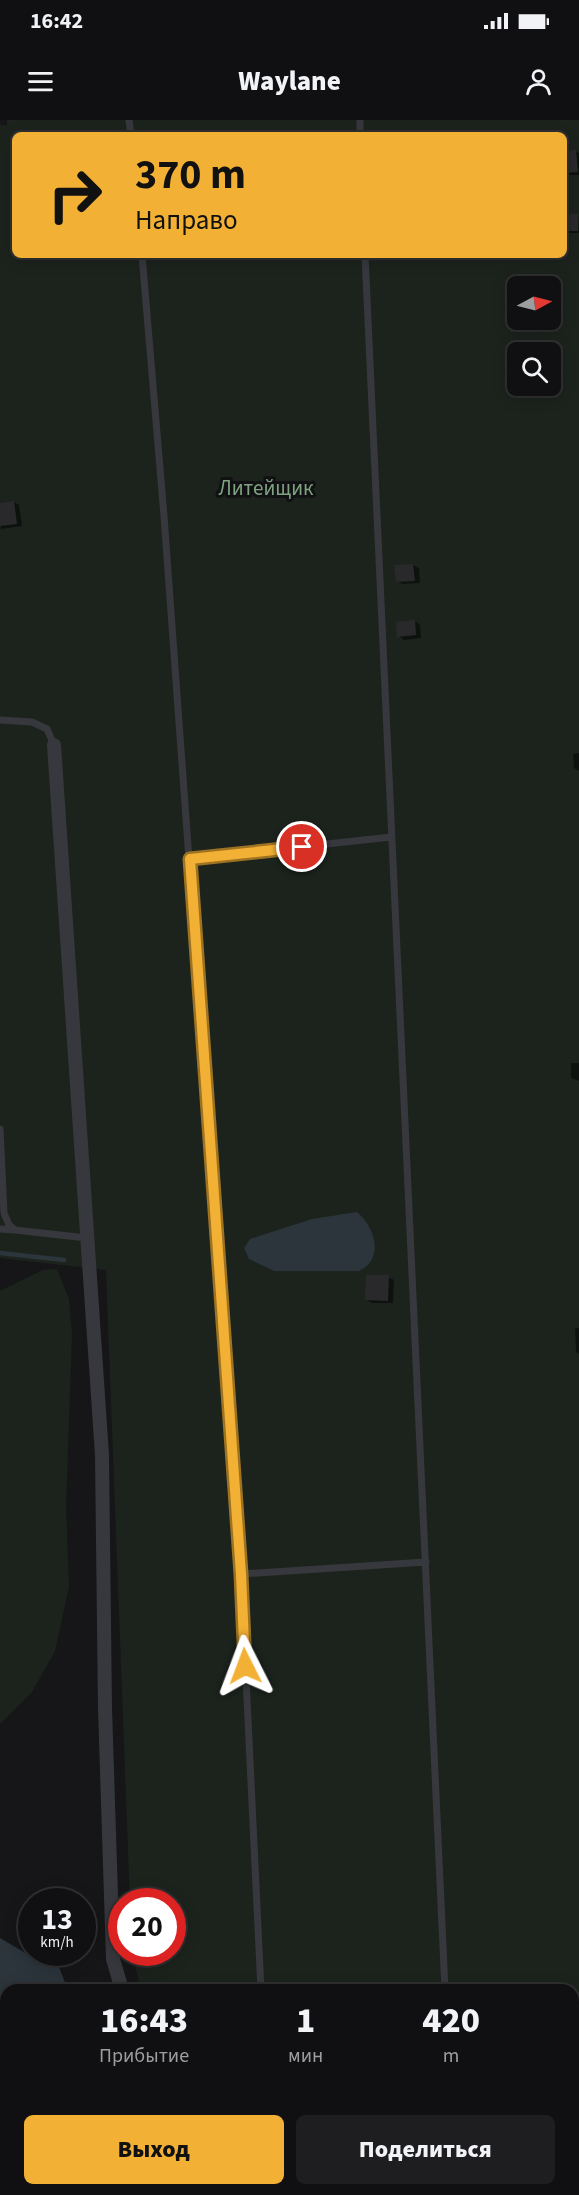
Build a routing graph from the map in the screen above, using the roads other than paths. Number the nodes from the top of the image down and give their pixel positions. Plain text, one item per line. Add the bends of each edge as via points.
1 (142, 258) edge
2 (365, 258) edge
3 (0, 720) edge
4 (54, 745) joint
5 (391, 837) junction
6 (190, 859) junction
7 (0, 1129) edge
8 (0, 1229) edge
9 (15, 1230) junction
10 (87, 1238) junction
11 (426, 1562) junction
12 (241, 1574) junction
13 (120, 1984) edge
14 (261, 1984) edge
15 (445, 1984) edge

1 - 6 lane
2 - 5 lane
3 - 4 lane via 32,723 47,729
4 - 10 street
5 - 6 lane
5 - 11 lane
6 - 12 lane
7 - 9 lane via 4,1214
8 - 9 lane
9 - 10 lane
10 - 13 street via 102,1455 113,1959
11 - 12 lane
11 - 15 lane
12 - 14 lane

